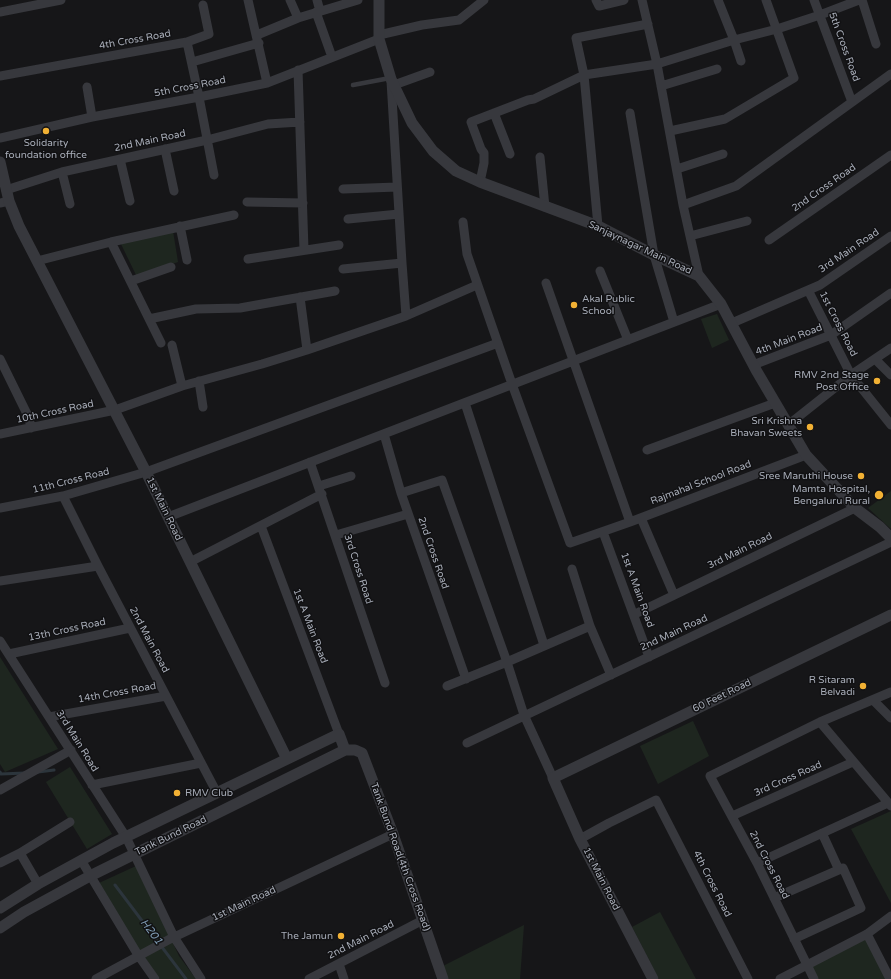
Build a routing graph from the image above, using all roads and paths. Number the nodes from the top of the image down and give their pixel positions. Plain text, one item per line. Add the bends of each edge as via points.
1 (60, 0) edge
2 (248, 0) edge
3 (290, 0) edge
4 (317, 0) edge
5 (358, 0) edge
6 (379, 0) edge
7 (484, 0) edge
8 (596, 0) edge
9 (624, 0) edge
10 (642, 0) edge
11 (718, 0) edge
12 (766, 0) edge
13 (814, 0) edge
14 (860, 0) edge
15 (347, 2) edge
16 (203, 5) dead end
17 (0, 12) edge
18 (318, 12) junction
19 (820, 15) junction
20 (298, 18) junction
21 (648, 24) junction
22 (777, 29) junction
23 (379, 37) junction
24 (258, 39) junction
25 (734, 40) junction
26 (187, 42) junction
27 (876, 44) dead end
28 (332, 57) junction
29 (741, 61) dead end
30 (192, 62) junction
31 (657, 64) junction
32 (717, 69) dead end
33 (298, 70) junction
34 (430, 72) dead end
35 (891, 74) edge
36 (584, 75) junction
37 (0, 76) edge
38 (392, 81) junction
39 (267, 83) junction
40 (354, 85) dead end
41 (661, 86) junction
42 (87, 87) dead end
43 (200, 97) junction
44 (852, 102) junction
45 (494, 113) junction
46 (630, 113) dead end
47 (92, 117) junction
48 (300, 122) junction
49 (670, 131) junction
50 (0, 138) edge
51 (207, 140) junction
52 (165, 149) junction
53 (510, 154) dead end
54 (723, 154) dead end
55 (891, 155) edge
56 (540, 157) dead end
57 (120, 159) junction
58 (0, 162) edge
59 (677, 170) junction
60 (62, 172) junction
61 (214, 175) dead end
62 (480, 182) junction
63 (397, 187) junction
64 (343, 189) dead end
65 (174, 191) dead end
66 (5, 198) edge
67 (130, 201) dead end
68 (247, 202) dead end
69 (303, 203) junction
70 (70, 204) dead end
71 (683, 205) junction
72 (545, 207) junction
73 (399, 214) junction
74 (234, 215) dead end
75 (348, 219) dead end
76 (748, 220) dead end
77 (463, 222) dead end
78 (180, 226) junction
79 (598, 226) junction
80 (690, 236) junction
81 (891, 236) edge
82 (769, 240) dead end
83 (111, 242) junction
84 (339, 245) dead end
85 (304, 250) junction
86 (654, 256) junction
87 (248, 259) dead end
88 (187, 260) dead end
89 (37, 261) junction
90 (402, 262) junction
91 (171, 267) dead end
92 (343, 269) dead end
93 (600, 271) dead end
94 (699, 276) junction
95 (131, 281) junction
96 (546, 283) dead end
97 (477, 285) junction
98 (336, 290) dead end
99 (808, 290) junction
100 (891, 293) edge
101 (300, 297) junction
102 (721, 304) junction
103 (406, 316) junction
104 (149, 319) junction
105 (674, 322) junction
106 (732, 324) junction
107 (831, 335) junction
108 (628, 340) junction
109 (161, 343) dead end
110 (498, 343) junction
111 (172, 345) dead end
112 (891, 348) edge
113 (307, 350) junction
114 (875, 359) junction
115 (0, 360) edge
116 (574, 361) junction
117 (753, 365) junction
118 (851, 375) junction
119 (891, 375) edge
120 (199, 381) junction
121 (512, 384) junction
122 (182, 386) junction
123 (465, 403) junction
124 (775, 403) junction
125 (203, 407) dead end
126 (115, 410) junction
127 (788, 425) junction
128 (891, 425) edge
129 (32, 428) junction
130 (0, 434) edge
131 (384, 434) junction
132 (647, 450) dead end
133 (806, 455) junction
134 (310, 462) junction
135 (146, 472) junction
136 (351, 476) dead end
137 (320, 490) junction
138 (401, 493) junction
139 (63, 496) junction
140 (0, 508) edge
141 (854, 508) junction
142 (408, 514) junction
143 (168, 517) junction
144 (641, 518) junction
145 (630, 522) junction
146 (261, 526) junction
147 (603, 532) junction
148 (336, 535) junction
149 (891, 538) edge
150 (891, 542) edge
151 (190, 562) junction
152 (98, 566) junction
153 (572, 569) dead end
154 (0, 581) edge
155 (674, 595) junction
156 (635, 614) junction
157 (891, 615) edge
158 (590, 626) junction
159 (130, 628) junction
160 (0, 641) edge
161 (544, 645) junction
162 (9, 654) junction
163 (650, 657) junction
164 (507, 662) junction
165 (611, 675) junction
166 (466, 679) junction
167 (385, 683) dead end
168 (447, 686) dead end
169 (891, 692) edge
170 (166, 696) junction
171 (872, 700) junction
172 (524, 715) junction
173 (49, 717) junction
174 (891, 718) edge
175 (820, 722) junction
176 (339, 734) junction
177 (467, 743) dead end
178 (345, 750) junction
179 (66, 753) junction
180 (287, 759) junction
181 (854, 762) junction
182 (201, 763) junction
183 (553, 778) junction
184 (92, 785) junction
185 (1, 787) edge
186 (217, 793) junction
187 (890, 805) edge
188 (732, 816) junction
189 (70, 822) dead end
190 (822, 833) junction
191 (393, 834) junction
192 (120, 839) junction
193 (580, 839) junction
194 (20, 853) junction
195 (134, 854) junction
196 (81, 860) junction
197 (0, 863) edge
198 (756, 863) junction
199 (839, 870) junction
200 (90, 876) junction
201 (38, 884) junction
202 (774, 898) junction
203 (0, 908) edge
204 (891, 916) edge
205 (423, 920) junction
206 (0, 928) edge
207 (868, 934) junction
208 (172, 938) junction
209 (794, 939) junction
210 (142, 954) junction
211 (339, 964) junction
212 (807, 965) junction
213 (96, 979) edge
214 (155, 979) edge
215 (201, 979) edge
216 (309, 979) edge
217 (344, 979) edge
218 (443, 979) edge
219 (653, 979) edge
220 (748, 979) edge
221 (780, 979) edge
222 (814, 979) edge
223 (890, 979) edge

1 - 17 street
2 - 24 street
3 - 20 street
4 - 18 street
5 - 15 street
6 - 23 street, Sanjaynagar Main Road
7 - 23 street via 459,20 422,25
8 - 9 street via 598,6
10 - 21 street
11 - 25 street
12 - 22 street
13 - 19 street, 5th Cross Road
14 - 19 street
14 - 27 street
15 - 18 street
16 - 26 street via 209,34
18 - 20 street
18 - 28 street
19 - 22 street
19 - 44 street, 5th Cross Road
20 - 24 street
21 - 31 street
21 - 36 street via 576,38
22 - 25 street
22 - 49 street via 794,78 725,119
23 - 28 street, 5th Cross Road
23 - 38 street, Sanjaynagar Main Road
24 - 30 street
24 - 39 street
25 - 29 street
25 - 31 street
26 - 30 street, 4th Cross Road
26 - 37 street, 4th Cross Road
28 - 33 street, 5th Cross Road
30 - 43 street, 4th Cross Road
31 - 36 street
31 - 41 street
32 - 41 street
33 - 39 street, 5th Cross Road
33 - 48 street
34 - 38 street
35 - 44 street
36 - 45 street via 534,99
36 - 79 street
38 - 40 lane
38 - 62 street, Sanjaynagar Main Road via 412,123 433,151 456,171
38 - 63 street
39 - 43 street, 5th Cross Road
41 - 49 street
42 - 47 street
43 - 47 street, 5th Cross Road
43 - 51 street, 4th Cross Road
44 - 71 street via 736,186
45 - 53 street
45 - 62 street via 471,122 484,153
46 - 86 street
47 - 50 street, 5th Cross Road
48 - 51 street, 2nd Main Road via 268,124
48 - 69 street
49 - 59 street
51 - 52 street, 2nd Main Road
51 - 61 street, 4th Cross Road
52 - 57 street, 2nd Main Road
52 - 65 street
54 - 59 street
55 - 82 street, 2nd Cross Road
56 - 72 street
57 - 60 street, 2nd Main Road
57 - 67 street
58 - 66 street, 1st Main Road
59 - 71 street
60 - 66 street, 2nd Main Road
60 - 70 street
62 - 72 street, Sanjaynagar Main Road
63 - 64 street
63 - 73 street
66 - 89 street, 1st Main Road
68 - 69 street
69 - 85 street
71 - 80 street
72 - 79 street, Sanjaynagar Main Road
73 - 75 street
73 - 90 street
74 - 78 street
76 - 80 street
77 - 97 street via 467,254
78 - 83 street
78 - 88 street
79 - 86 street, Sanjaynagar Main Road
80 - 94 street
81 - 99 street, 3rd Main Road via 820,285
83 - 89 street
83 - 95 street
84 - 85 street
85 - 87 street
86 - 94 street, Sanjaynagar Main Road
86 - 105 street
89 - 126 street, 1st Main Road
90 - 92 street
90 - 103 street
91 - 95 street
93 - 108 street
94 - 102 street, Sanjaynagar Main Road
95 - 104 street
96 - 116 street
97 - 103 street, 10th Cross Road
97 - 110 street
98 - 101 street
99 - 106 street, 3rd Main Road
99 - 107 street, 1st Cross Road
100 - 107 street, 4th Main Road
101 - 104 street via 240,308 196,309
101 - 113 street
102 - 105 street
102 - 106 street, Sanjaynagar Main Road
103 - 113 street, 10th Cross Road
104 - 109 street
105 - 108 street
106 - 117 street, Sanjaynagar Main Road
107 - 117 street, 4th Main Road
107 - 118 street, 1st Cross Road
108 - 116 street
110 - 121 street
110 - 135 street, 11th Cross Road
111 - 122 street
112 - 114 street
113 - 120 street, 10th Cross Road
114 - 118 street
114 - 119 street
115 - 129 street
116 - 121 street
116 - 145 street
117 - 124 street, Sanjaynagar Main Road
118 - 127 street
118 - 128 street, 1st Cross Road
120 - 122 street, 10th Cross Road
120 - 125 street
121 - 123 street
121 - 147 street, Rajmahal School Road via 570,543
122 - 126 street, 10th Cross Road
123 - 131 street
123 - 161 street
124 - 127 street, Sanjaynagar Main Road
124 - 132 street
126 - 129 street, 10th Cross Road
126 - 135 street, 1st Main Road
127 - 133 street, Sanjaynagar Main Road
129 - 130 street, 10th Cross Road
131 - 134 street
131 - 138 street, 2nd Cross Road
133 - 141 street, Sanjaynagar Main Road
133 - 144 street, Rajmahal School Road
134 - 137 street, 3rd Cross Road
134 - 143 street
135 - 139 street, 11th Cross Road
135 - 143 street, 1st Main Road
136 - 137 street
137 - 146 street
137 - 148 street, 3rd Cross Road
138 - 142 street, 2nd Cross Road
138 - 164 street via 442,480
139 - 140 street, 11th Cross Road
139 - 152 street, 2nd Main Road
141 - 149 street, Sanjaynagar Main Road
141 - 155 street, 3rd Main Road
142 - 148 street
142 - 166 street, 2nd Cross Road
143 - 151 street, 1st Main Road
144 - 145 street, Rajmahal School Road
144 - 155 street
145 - 147 street, Rajmahal School Road
146 - 151 street
146 - 176 street, 1st A Main Road
147 - 156 street, 1st A Main Road
148 - 167 street, 3rd Cross Road
150 - 163 street, 2nd Main Road
151 - 180 street, 1st Main Road
152 - 154 street
152 - 159 street, 2nd Main Road
153 - 158 street
155 - 156 street, 3rd Main Road
156 - 163 street, 1st A Main Road
157 - 183 street, 60 Feet Road
158 - 161 street
158 - 165 street
159 - 162 street, 13th Cross Road
159 - 170 street, 2nd Main Road
160 - 162 street, 3rd Main Road
161 - 164 street
162 - 173 street, 3rd Main Road
163 - 165 street, 2nd Main Road
164 - 166 street
164 - 172 street
165 - 172 street, 2nd Main Road
166 - 168 street
169 - 171 street
170 - 173 street, 14th Cross Road
170 - 182 street, 2nd Main Road
171 - 174 street
171 - 175 street
172 - 177 street, 2nd Main Road
172 - 183 street
173 - 179 street, 3rd Main Road
175 - 181 street
175 - 188 street, 2nd Cross Road via 710,776
176 - 178 street
176 - 180 street, Tank Bund Road
178 - 191 street, Tank Bund Road(4th Cross Road) via 362,753
178 - 195 street, Tank Bund Road
179 - 184 street, 3rd Main Road
179 - 185 street
180 - 186 street, Tank Bund Road
181 - 187 street
181 - 188 street, 3rd Cross Road
182 - 184 street
182 - 186 street, 2nd Main Road
183 - 193 street, 1st Main Road
184 - 192 street, 3rd Main Road
186 - 192 street, Tank Bund Road
187 - 190 street
188 - 198 street, 2nd Cross Road
189 - 194 street
190 - 198 street
190 - 199 street
191 - 205 street, Tank Bund Road(4th Cross Road)
191 - 208 street, 1st Main Road
192 - 195 street, 3rd Main Road
192 - 196 street, Tank Bund Road
193 - 219 street, 1st Main Road
193 - 220 street, 4th Cross Road via 656,800
194 - 197 street
194 - 201 street
195 - 200 street, Tank Bund Road
195 - 208 street
196 - 200 street
196 - 201 street, Tank Bund Road
198 - 202 street, 2nd Cross Road
199 - 202 street
199 - 209 street via 843,868 861,908
200 - 206 street, Tank Bund Road
200 - 210 street
201 - 203 street, Tank Bund Road
202 - 209 street, 2nd Cross Road
204 - 207 street
205 - 211 street, 2nd Main Road
205 - 218 street, Tank Bund Road(4th Cross Road)
207 - 212 street
207 - 223 street
208 - 210 street, 1st Main Road
208 - 215 street
209 - 212 street, 2nd Cross Road
210 - 213 street, 1st Main Road
210 - 214 street
211 - 216 street, 2nd Main Road
211 - 217 street
212 - 221 street
212 - 222 street

